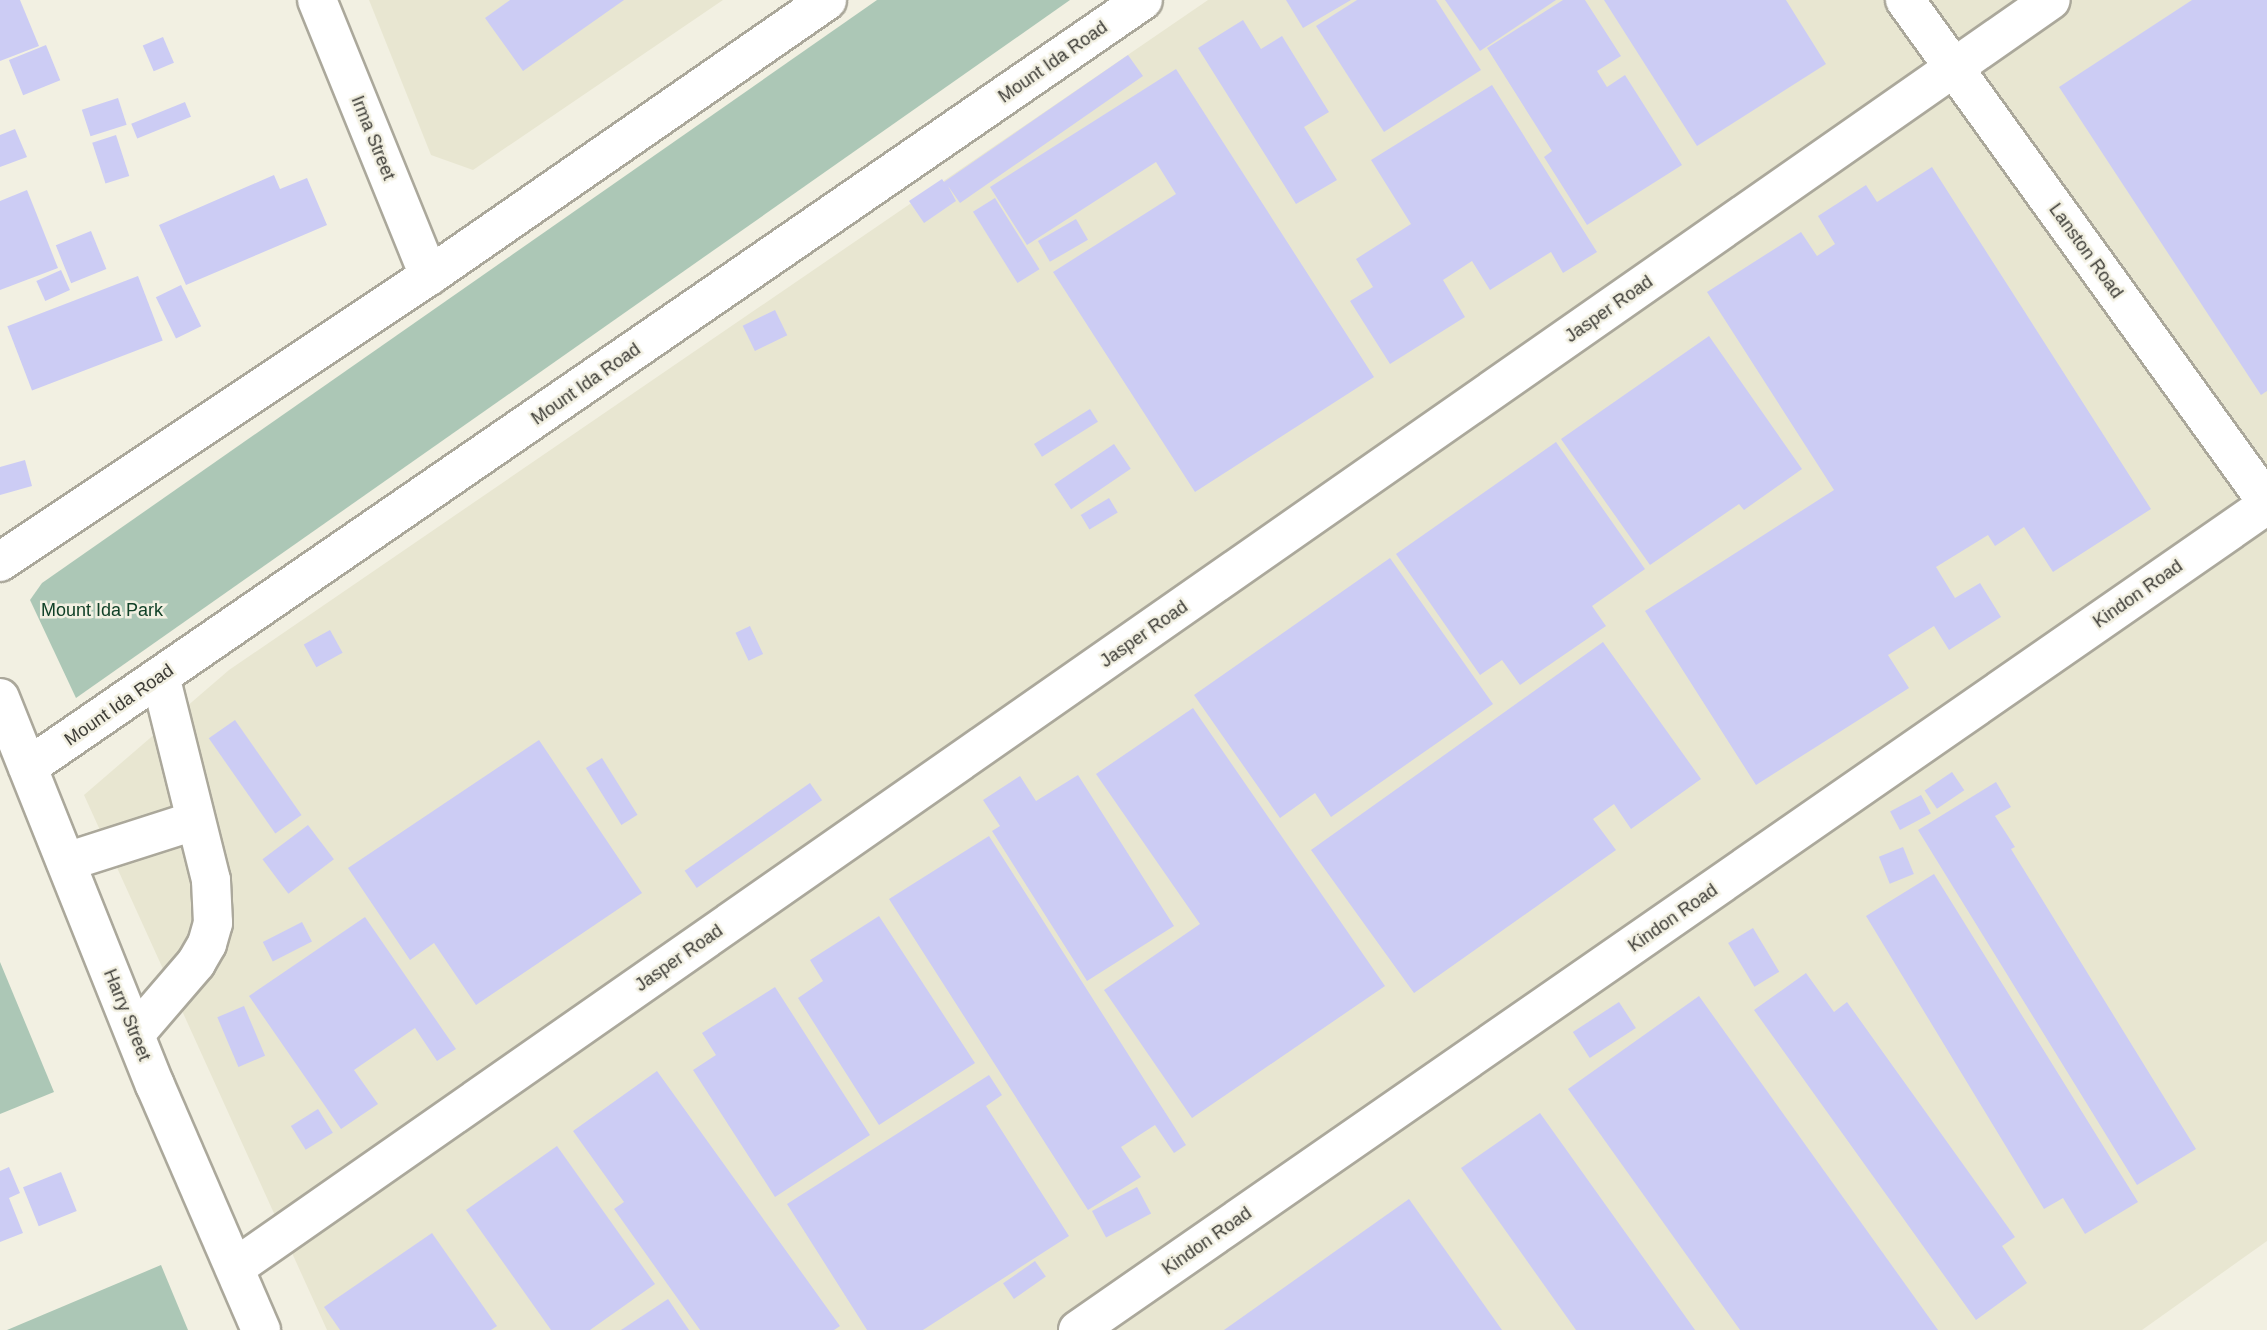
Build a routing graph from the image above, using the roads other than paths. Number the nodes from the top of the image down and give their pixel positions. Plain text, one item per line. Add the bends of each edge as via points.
1 (317, 0) edge
2 (827, 0) edge
3 (1143, 0) edge
4 (1905, 0) edge
5 (2051, 0) edge
6 (1954, 68) junction
7 (429, 276) junction
8 (2267, 503) edge
9 (0, 562) edge
10 (160, 677) junction
11 (0, 698) edge
12 (28, 767) junction
13 (194, 821) junction
14 (66, 862) junction
15 (135, 1034) junction
16 (236, 1267) junction
17 (261, 1330) edge
18 (1078, 1330) edge

1 - 7 street, Irma Street
2 - 7 street
3 - 10 street, Mount Ida Road
4 - 6 street, Lanston Road
5 - 6 street, Jasper Road
6 - 8 street, Lanston Road
6 - 16 street, Jasper Road
7 - 9 street
8 - 18 street, Kindon Road
10 - 12 street, Mount Ida Road
10 - 13 street
11 - 12 street, Harry Street
12 - 14 street, Harry Street
13 - 14 street
13 - 15 street via 211,880 213,923 196,962
14 - 15 street, Harry Street
15 - 16 street, Harry Street
16 - 17 street, Harry Street

